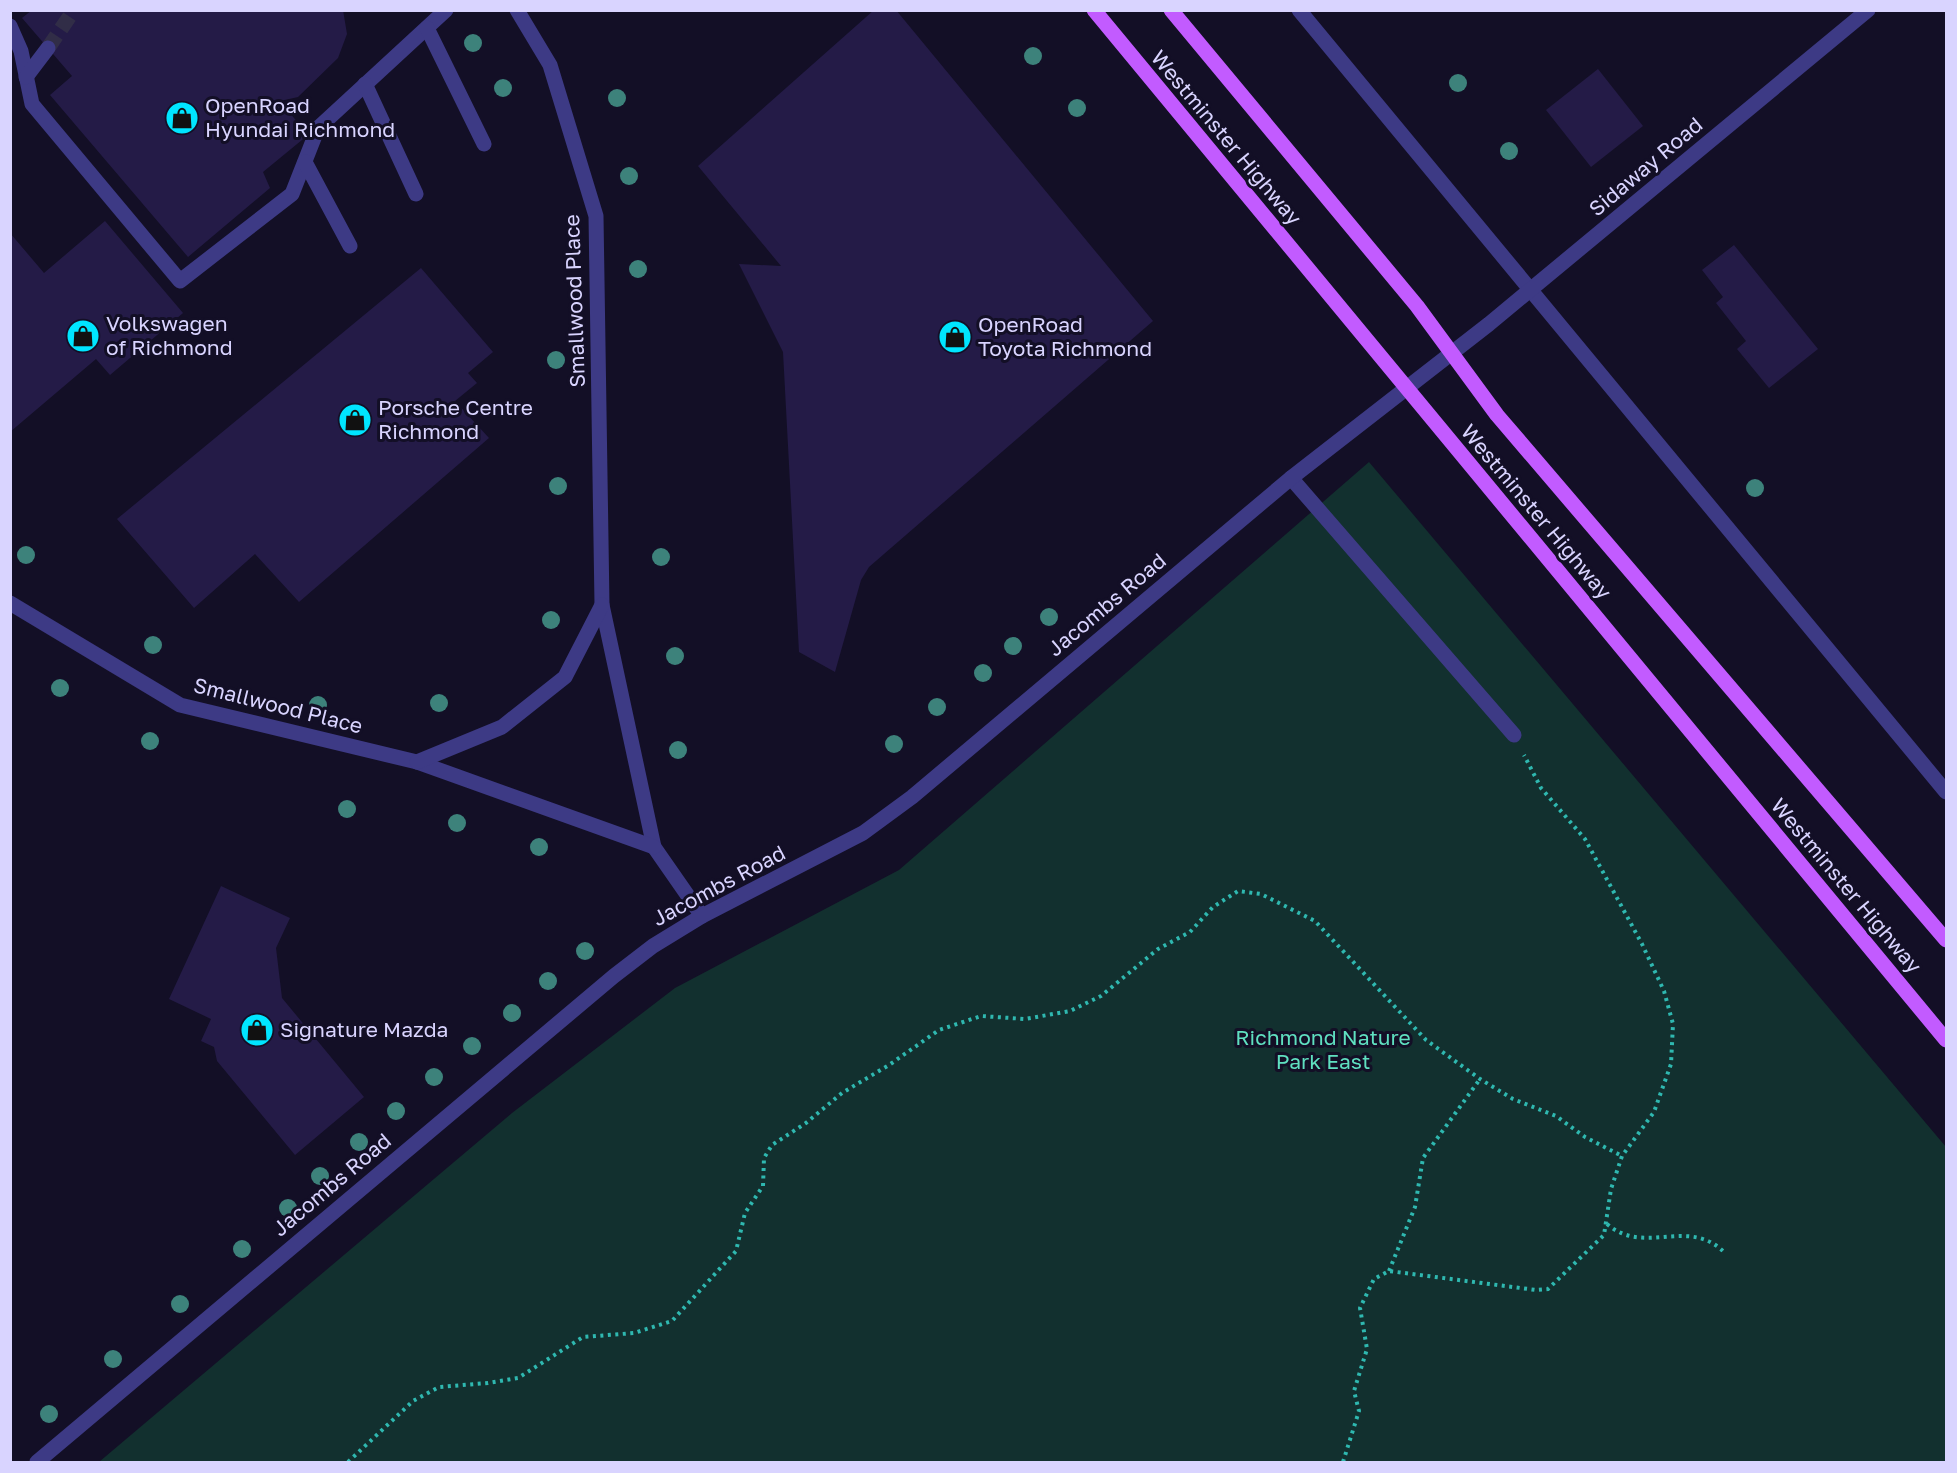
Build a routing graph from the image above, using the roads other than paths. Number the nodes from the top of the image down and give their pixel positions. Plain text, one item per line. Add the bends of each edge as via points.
1 (446, 10) edge
2 (517, 10) edge
3 (1094, 10) edge
4 (1171, 10) edge
5 (1299, 10) edge
6 (1868, 10) edge
7 (10, 26) edge
8 (427, 28) junction
9 (48, 48) tunnel mouth
10 (26, 77) junction
11 (365, 84) junction
12 (484, 144) dead end
13 (304, 162) junction
14 (416, 194) dead end
15 (350, 246) dead end
16 (1530, 291) junction
17 (1451, 354) junction
18 (1406, 388) junction
19 (1291, 478) junction
20 (10, 603) edge
21 (602, 605) junction
22 (1515, 735) road end
23 (417, 762) junction
24 (1947, 792) edge
25 (654, 847) junction
26 (702, 916) junction
27 (1947, 940) edge
28 (1947, 1040) edge
29 (37, 1462) edge

1 - 8 street
2 - 21 street, Smallwood Place via 550,65 596,216
3 - 18 main road, Westminster Highway
4 - 17 main road, Westminster Highway via 1417,306
5 - 16 street
6 - 16 street, Sidaway Road
7 - 10 street via 21,51
8 - 11 street
8 - 12 street
9 - 10 street
10 - 13 street via 32,104 180,281 292,194
11 - 13 street via 318,128
11 - 14 street
13 - 15 street
16 - 17 street, Sidaway Road
16 - 24 street
17 - 18 street, Sidaway Road
17 - 27 main road, Westminster Highway via 1497,415
18 - 19 street, Jacombs Road
18 - 28 main road, Westminster Highway
19 - 22 street
19 - 26 street, Jacombs Road via 863,833
20 - 23 street, Smallwood Place via 180,705
21 - 23 street, Smallwood Place via 565,677 502,727
21 - 25 street, Smallwood Place
23 - 25 street, Smallwood Place
25 - 26 street, Smallwood Place
26 - 29 street, Jacombs Road via 653,946 597,990

